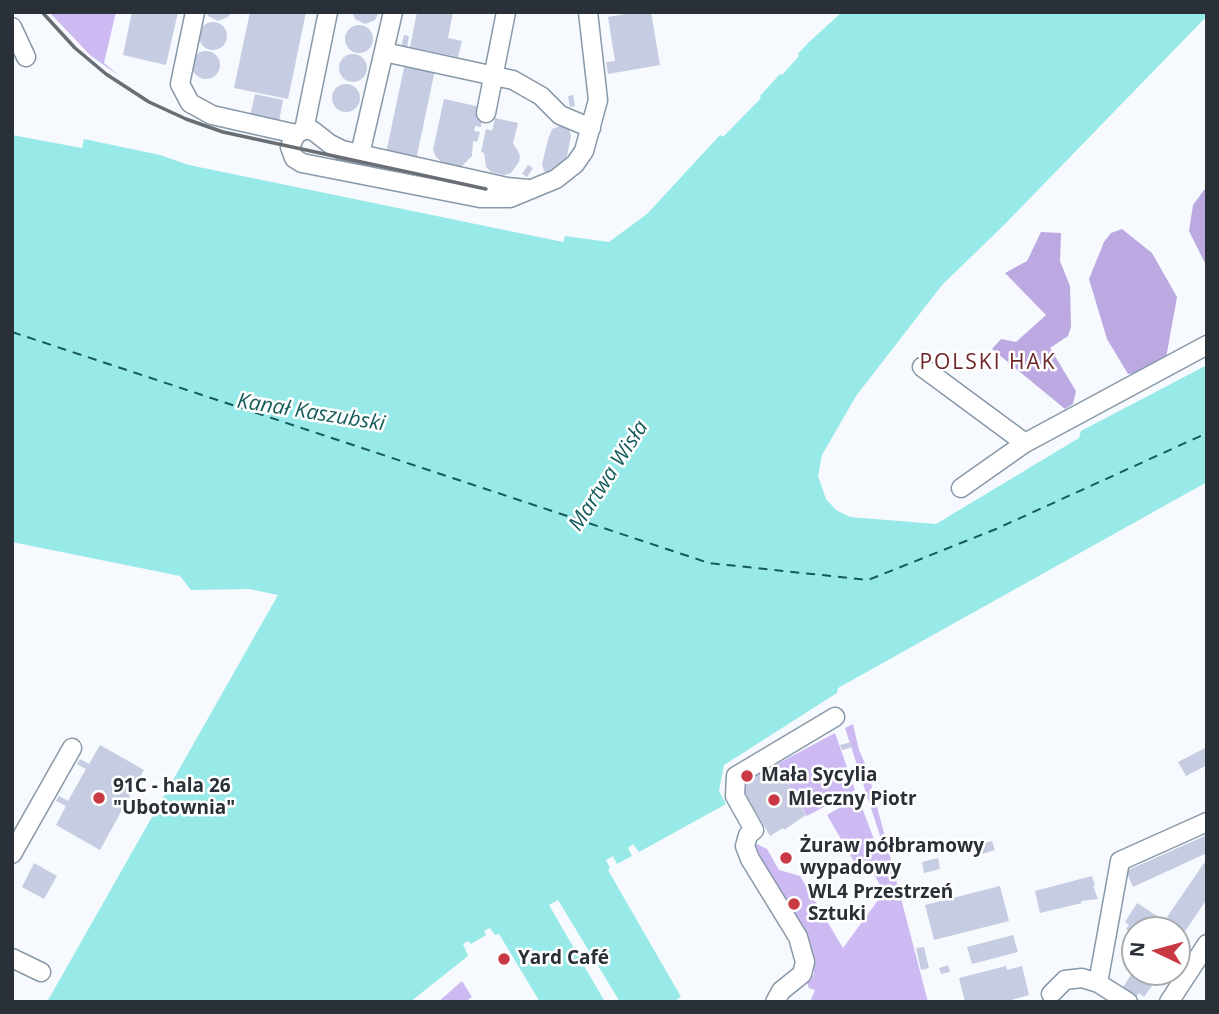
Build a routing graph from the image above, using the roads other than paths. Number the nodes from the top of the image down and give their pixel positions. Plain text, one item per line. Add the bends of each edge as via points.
1 (195, 12) edge
2 (328, 12) edge
3 (393, 12) edge
4 (506, 12) edge
5 (588, 12) edge
6 (12, 27) edge
7 (384, 52) junction
8 (26, 57) dead end
9 (494, 77) junction
10 (486, 113) dead end
11 (591, 128) junction
12 (300, 132) junction
13 (360, 154) junction
14 (528, 190) junction
15 (1207, 345) edge
16 (922, 367) dead end
17 (1025, 443) junction
18 (961, 488) dead end
19 (835, 717) dead end
20 (72, 748) dead end
21 (1207, 822) edge
22 (12, 854) edge
23 (1207, 944) edge
24 (12, 958) edge
25 (41, 972) dead end
26 (1098, 983) junction
27 (1051, 993) dead end
28 (775, 1002) edge
29 (1128, 1002) edge
30 (1169, 1002) edge

1 - 12 street via 180,84 190,103 212,115
2 - 12 street
3 - 7 street
4 - 9 street
5 - 11 street via 598,100
6 - 8 street
7 - 9 street
7 - 13 street
9 - 10 street
9 - 11 street via 525,85 560,115
11 - 14 street via 575,164 556,179
12 - 13 street via 312,130 342,150
12 - 14 street via 290,152 302,163 480,198 510,198
13 - 14 street
15 - 17 street
16 - 17 street
17 - 18 street
19 - 28 street via 736,776 735,796 754,830 745,846 798,937 805,962 802,974
20 - 22 street
21 - 26 street via 1120,861
23 - 30 street
24 - 25 street
26 - 27 street via 1082,978 1065,980
26 - 29 street

